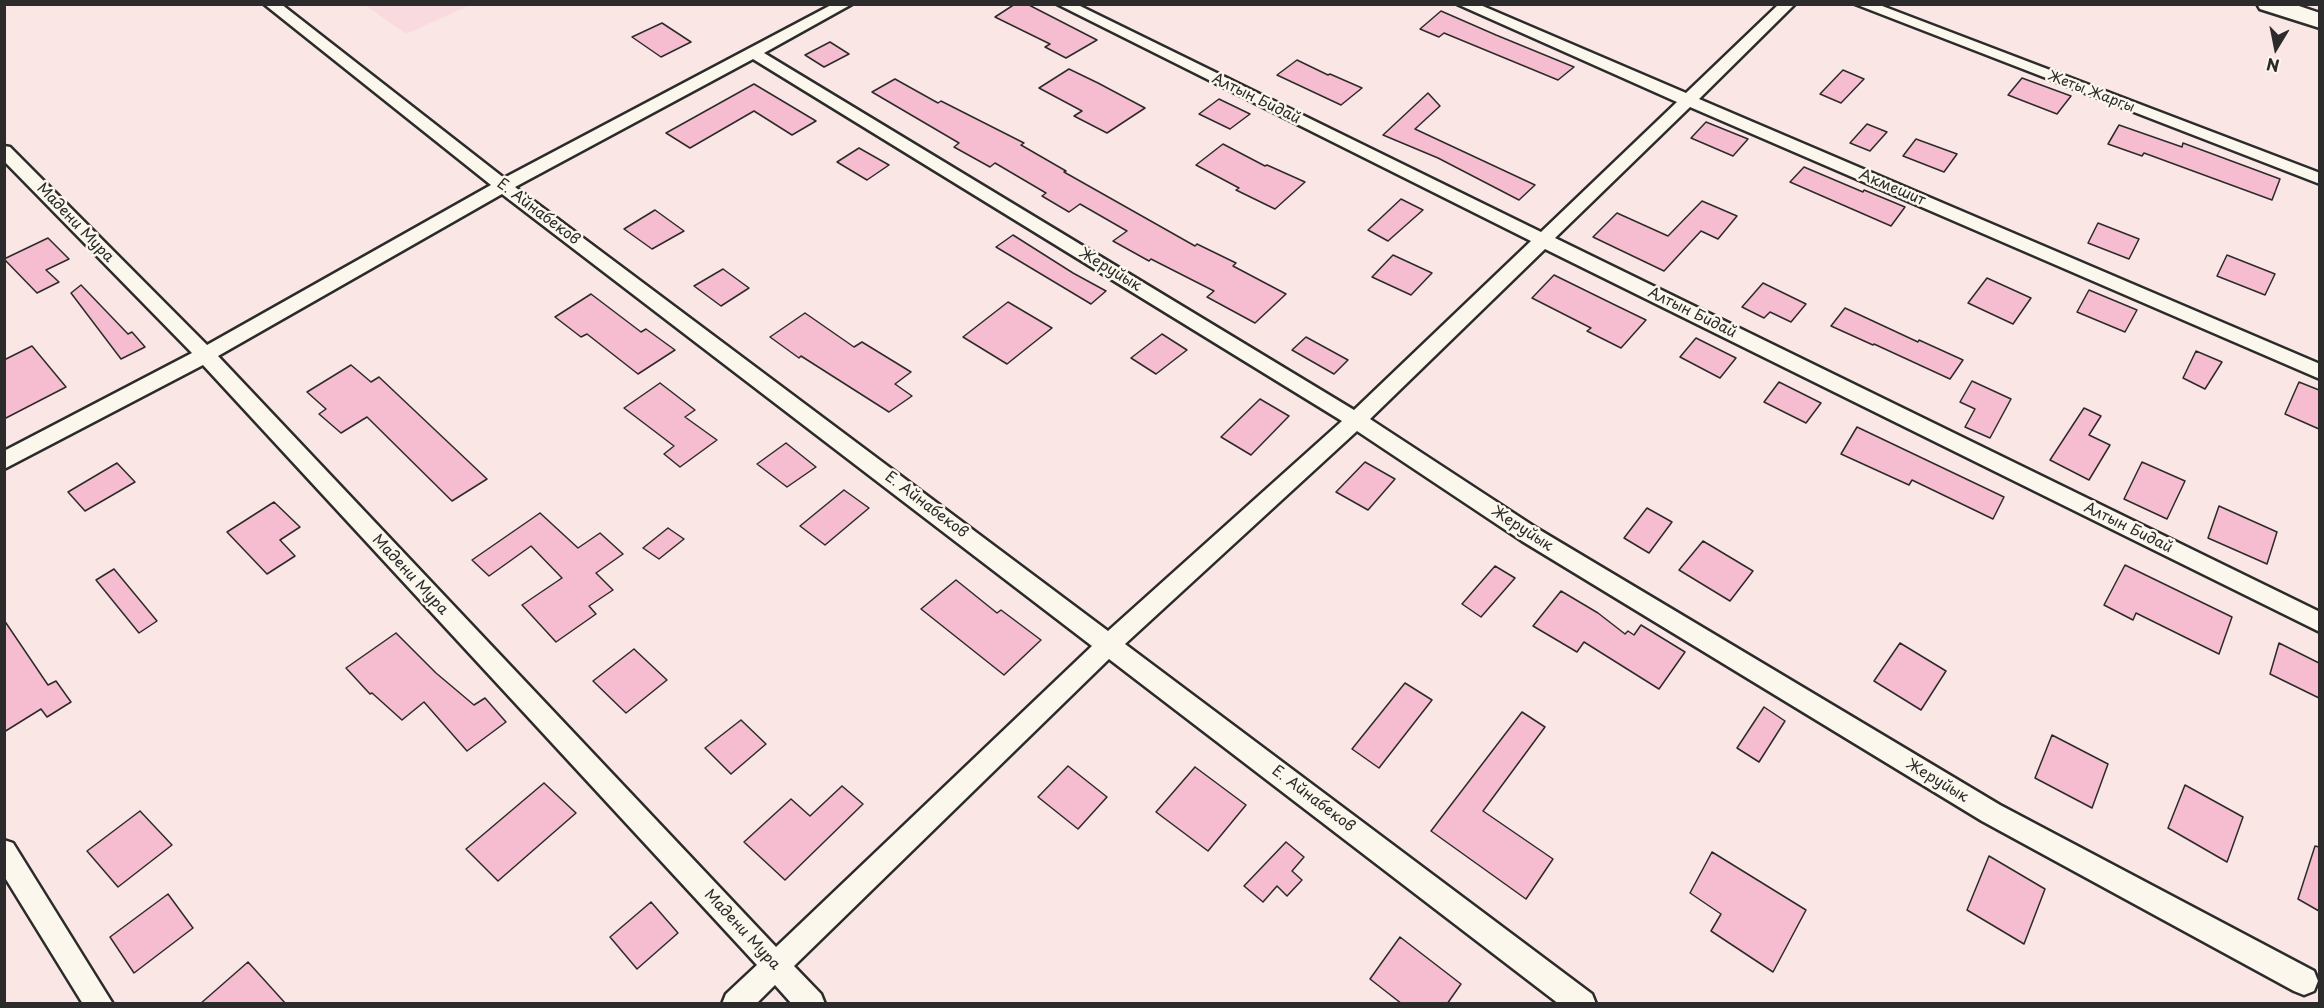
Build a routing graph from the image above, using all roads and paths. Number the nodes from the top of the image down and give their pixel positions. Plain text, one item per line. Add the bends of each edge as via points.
1 (271, 4) edge
2 (845, 4) edge
3 (1064, 4) edge
4 (1464, 4) edge
5 (1788, 4) edge
6 (1862, 4) edge
7 (2268, 4) edge
8 (2319, 21) edge
9 (753, 53) junction
10 (1688, 101) junction
11 (4, 151) edge
12 (2319, 179) edge
13 (502, 186) junction
14 (1544, 240) junction
15 (205, 355) junction
16 (2319, 372) edge
17 (1356, 420) junction
18 (4, 461) edge
19 (2319, 623) edge
20 (1109, 644) junction
21 (4, 852) edge
22 (776, 967) junction
23 (2304, 981) dead end
24 (99, 1004) edge
25 (736, 1004) edge
26 (811, 1004) edge
27 (1582, 1004) edge

1 - 13 street, Е. Айнабеков
2 - 9 street
3 - 14 street, Алтын Бидай
4 - 10 street, Акмешит
5 - 10 street
6 - 12 street, Жеты Жаргы
7 - 8 highway
9 - 13 street
9 - 17 street, Жеруйык
10 - 14 street
10 - 16 street, Акмешит
11 - 15 street, Мадени Мура
13 - 15 street
13 - 20 street, Е. Айнабеков
14 - 17 street
14 - 19 street, Алтын Бидай
15 - 18 street
15 - 22 street, Мадени Мура
17 - 20 street
17 - 23 street, Жеруйык via 1530,534 1991,813
20 - 22 street
20 - 27 street, Е. Айнабеков
21 - 24 street
22 - 25 street
22 - 26 street, Мадени Мура

